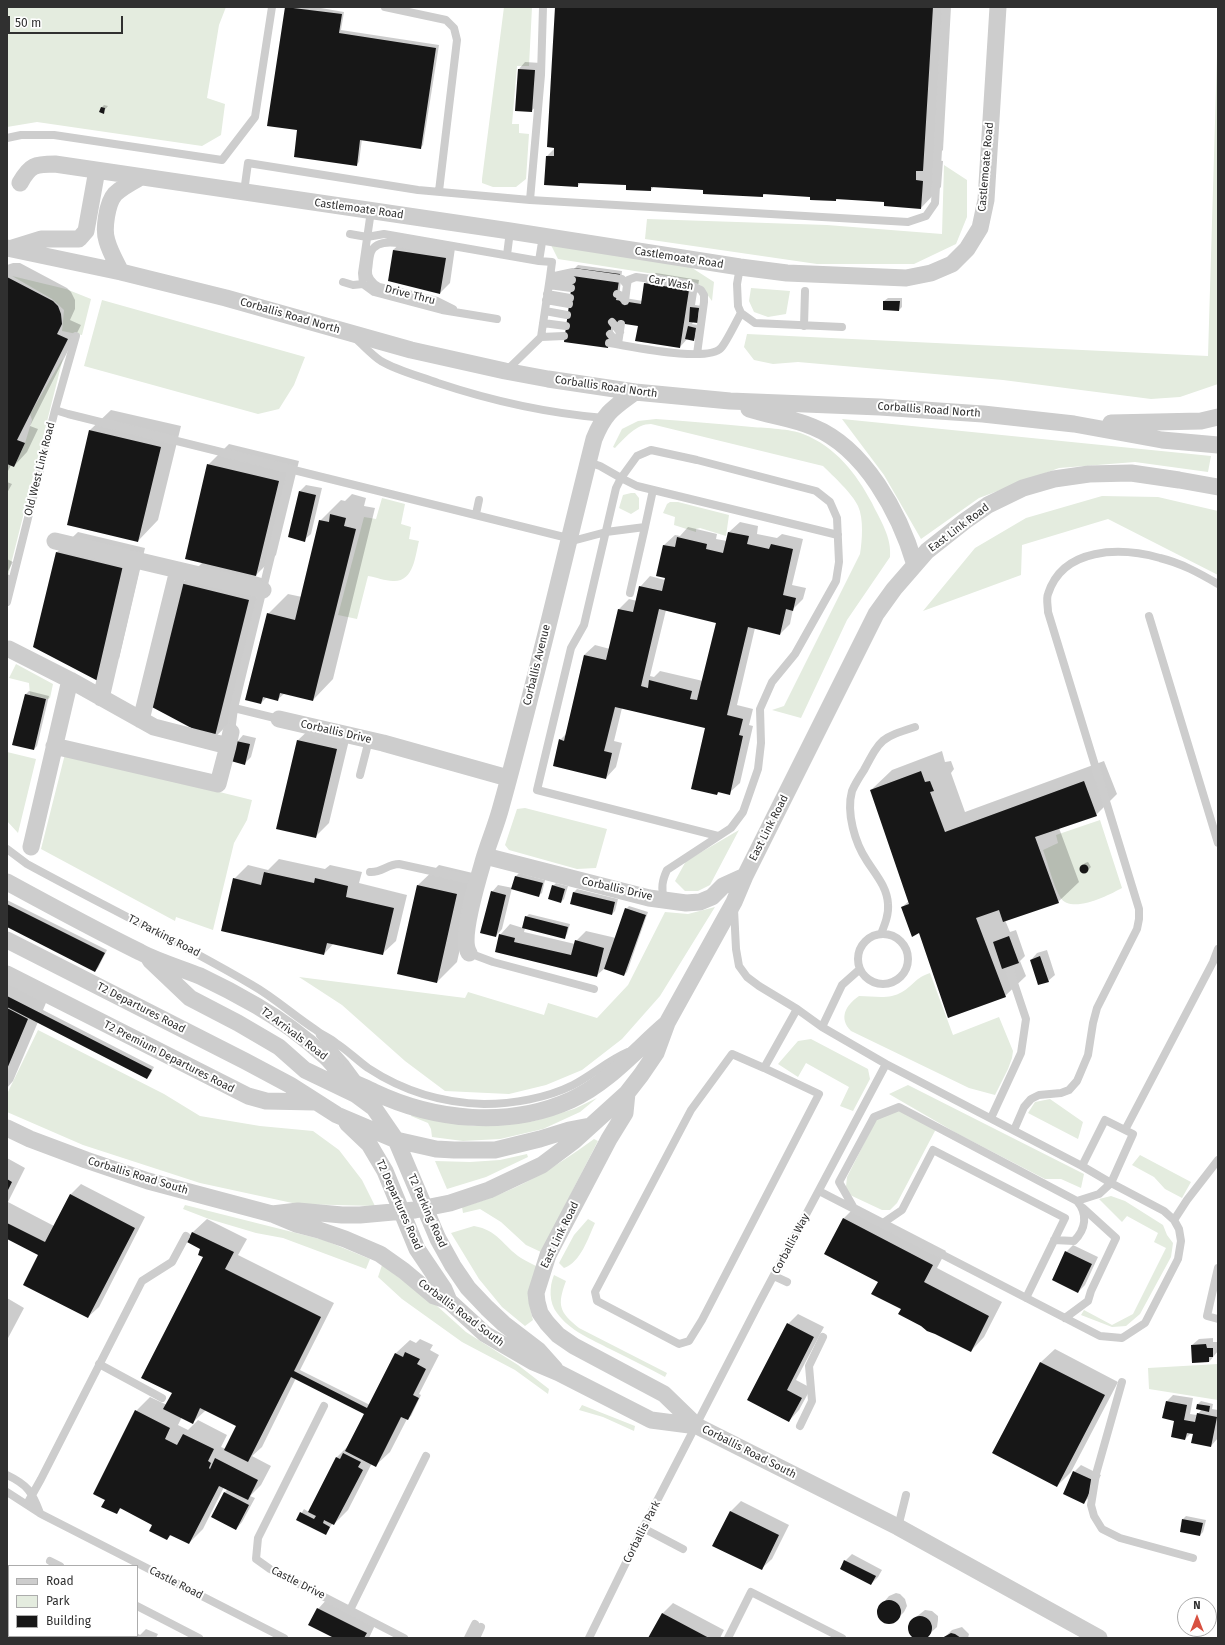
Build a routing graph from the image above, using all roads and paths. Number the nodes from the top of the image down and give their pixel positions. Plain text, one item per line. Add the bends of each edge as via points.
1 (272, 7) edge
2 (385, 7) edge
3 (543, 7) edge
4 (946, 7) edge
5 (998, 7) edge
6 (7, 138) edge
7 (97, 170) junction
8 (141, 177) junction
9 (20, 184) dead end
10 (438, 191) junction
11 (244, 192) junction
12 (530, 200) junction
13 (371, 211) junction
14 (510, 231) junction
15 (350, 234) dead end
16 (543, 236) junction
17 (367, 237) junction
18 (444, 245) junction
19 (8, 248) edge
20 (506, 255) junction
21 (539, 261) junction
22 (740, 267) junction
23 (121, 272) junction
24 (549, 281) junction
25 (343, 282) dead end
26 (364, 284) junction
27 (572, 284) dead end
28 (618, 286) dead end
29 (627, 289) junction
30 (805, 291) dead end
31 (617, 294) dead end
32 (547, 297) junction
33 (569, 301) dead end
34 (545, 311) junction
35 (461, 313) junction
36 (741, 313) junction
37 (567, 315) dead end
38 (498, 319) dead end
39 (612, 322) dead end
40 (543, 323) junction
41 (566, 326) dead end
42 (804, 326) junction
43 (842, 327) dead end
44 (351, 334) junction
45 (610, 334) dead end
46 (76, 336) dead end
47 (564, 336) dead end
48 (541, 338) junction
49 (609, 343) dead end
50 (618, 344) junction
51 (697, 354) junction
52 (505, 371) junction
53 (635, 392) junction
54 (730, 401) junction
55 (55, 410) junction
56 (1218, 417) edge
57 (604, 418) junction
58 (1074, 424) junction
59 (1218, 445) edge
60 (588, 462) junction
61 (292, 469) junction
62 (621, 478) junction
63 (1218, 487) edge
64 (653, 490) junction
65 (480, 500) dead end
66 (476, 514) junction
67 (645, 527) junction
68 (606, 532) junction
69 (838, 535) junction
70 (570, 538) junction
71 (55, 541) dead end
72 (133, 560) junction
73 (915, 565) junction
74 (178, 570) junction
75 (1218, 584) edge
76 (263, 590) junction
77 (630, 593) dead end
78 (7, 602) edge
79 (1150, 616) dead end
80 (9, 649) dead end
81 (70, 680) junction
82 (101, 698) junction
83 (234, 708) junction
84 (279, 719) joint
85 (141, 720) junction
86 (915, 727) dead end
87 (229, 739) junction
88 (369, 740) junction
89 (54, 746) junction
90 (360, 775) dead end
91 (508, 778) junction
92 (718, 836) junction
93 (1218, 842) edge
94 (31, 847) dead end
95 (7, 849) edge
96 (484, 856) junction
97 (370, 872) dead end
98 (745, 876) junction
99 (477, 881) junction
100 (7, 882) edge
101 (664, 900) junction
102 (734, 902) junction
103 (882, 934) junction
104 (7, 940) edge
105 (1218, 949) edge
106 (469, 953) joint
107 (142, 954) junction
108 (860, 969) junction
109 (1010, 971) dead end
110 (7, 974) edge
111 (594, 989) dead end
112 (797, 1009) junction
113 (667, 1023) junction
114 (822, 1027) junction
115 (317, 1032) junction
116 (638, 1048) junction
117 (886, 1064) junction
118 (764, 1068) junction
119 (363, 1086) junction
120 (627, 1093) junction
121 (316, 1102) junction
122 (374, 1108) junction
123 (337, 1115) junction
124 (991, 1118) junction
125 (590, 1126) junction
126 (7, 1128) edge
127 (1014, 1130) junction
128 (1125, 1130) junction
129 (396, 1140) junction
130 (1218, 1160) edge
131 (1082, 1166) junction
132 (1111, 1183) junction
133 (819, 1191) junction
134 (1077, 1201) junction
135 (426, 1207) junction
136 (1083, 1208) junction
137 (855, 1210) junction
138 (403, 1212) junction
139 (272, 1214) junction
140 (1174, 1220) junction
141 (883, 1223) junction
142 (186, 1236) dead end
143 (1054, 1240) junction
144 (1218, 1268) edge
145 (774, 1276) junction
146 (787, 1282) dead end
147 (1026, 1298) junction
148 (449, 1301) junction
149 (1065, 1318) junction
150 (1218, 1319) edge
151 (823, 1337) dead end
152 (100, 1364) junction
153 (559, 1373) junction
154 (1122, 1382) dead end
155 (162, 1398) dead end
156 (324, 1406) dead end
157 (697, 1426) junction
158 (800, 1426) dead end
159 (426, 1456) dead end
160 (7, 1475) edge
161 (7, 1492) edge
162 (33, 1494) junction
163 (906, 1495) dead end
164 (27, 1504) junction
165 (41, 1514) junction
166 (898, 1527) junction
167 (643, 1528) junction
168 (683, 1549) dead end
169 (1194, 1558) dead end
170 (50, 1561) dead end
171 (58, 1565) edge
172 (138, 1607) edge
173 (350, 1610) junction
174 (199, 1638) edge
175 (284, 1638) edge
176 (404, 1638) edge
177 (468, 1638) edge
178 (476, 1638) edge
179 (589, 1638) edge
180 (728, 1638) edge
181 (842, 1638) edge
182 (1098, 1638) edge

1 - 6 lane via 256,117 222,160 54,135 21,135
2 - 10 lane via 446,20 454,28 457,40
3 - 12 lane via 541,75
4 - 12 lane via 935,203 926,216 908,222
5 - 22 street, Castlemoate Road via 986,200 980,228 967,249 952,264 931,274 906,278 787,273
7 - 8 street, Castlemoate Road
7 - 9 street, Castlemoate Road via 36,164 25,173
7 - 19 street via 84,235 79,239 69,240 41,239
8 - 11 street, Castlemoate Road
8 - 23 street via 114,195 108,211 106,239
10 - 11 lane via 248,164
10 - 12 lane
11 - 13 street, Castlemoate Road
13 - 14 street, Castlemoate Road
13 - 17 lane
14 - 16 street, Castlemoate Road
14 - 20 lane
15 - 17 lane
16 - 21 lane
16 - 22 street, Castlemoate Road
17 - 18 lane via 384,234
17 - 26 lane via 362,273
18 - 20 lane
18 - 35 lane, Drive Thru via 434,249 389,242 378,244 371,252 368,278 379,287 437,301
19 - 23 street, Corballis Road North
20 - 21 lane
21 - 24 lane via 552,262
22 - 36 lane via 737,284 738,306
23 - 44 street, Corballis Road North via 226,298
24 - 27 lane
24 - 29 lane via 573,272 622,279
24 - 32 lane
25 - 26 lane via 353,285
26 - 35 lane via 374,292
28 - 29 lane
29 - 31 lane via 625,301
29 - 51 lane, Car Wash via 628,280 636,277 689,284 702,290 704,302
30 - 42 lane
32 - 33 lane
32 - 34 lane
34 - 37 lane
34 - 40 lane
35 - 38 lane
36 - 42 lane via 755,323
36 - 51 lane via 721,348 710,354
39 - 50 lane via 621,328
40 - 41 lane
40 - 48 lane
42 - 43 lane
44 - 52 street, Corballis Road North
44 - 57 lane via 380,360 423,378 515,405 568,415
45 - 50 lane
46 - 55 lane, Old West Link Road
47 - 48 lane
48 - 52 lane
49 - 50 lane
50 - 51 lane
52 - 53 street, Corballis Road North
53 - 54 street, Corballis Road North
53 - 57 street, Corballis Avenue via 612,408
54 - 58 street, Corballis Road North via 931,410
54 - 73 street via 816,428 858,458 879,487 903,532
55 - 61 lane
55 - 78 lane, Old West Link Road
56 - 58 street via 1201,421
57 - 60 street, Corballis Avenue via 594,439
58 - 59 street, Corballis Road North via 1162,440
60 - 62 lane via 605,468
60 - 70 street, Corballis Avenue
61 - 66 lane
61 - 76 lane
62 - 64 lane
62 - 68 lane via 616,488
62 - 69 lane via 637,456 651,450 756,475 816,491 830,502 836,518
63 - 73 street, East Link Road via 1130,473 1089,474 1054,479 1023,488 988,505 927,551
64 - 67 lane
64 - 69 lane
65 - 66 lane
66 - 70 lane
67 - 68 lane
67 - 77 lane
68 - 70 lane via 576,540
68 - 92 lane via 584,625 571,648 537,790
69 - 92 lane via 839,562 836,581 795,654 772,682 760,709 761,743 758,769 743,812 731,828
70 - 91 street, Corballis Avenue
71 - 72 street
72 - 74 street
72 - 82 street
73 - 98 street, East Link Road via 876,614
74 - 76 street
74 - 85 street
75 - 127 lane via 1193,570 1160,558 1129,552 1101,552 1074,560 1057,575 1047,595 1048,612 1139,909 1139,919 1137,929 1097,1008 1088,1055 1077,1081 1069,1090 1039,1095 1031,1099 1024,1107
76 - 83 lane
79 - 93 lane
80 - 81 street
81 - 82 street
81 - 89 street
82 - 85 street
83 - 84 lane
83 - 87 lane
84 - 88 street, Corballis Drive
85 - 87 street via 154,726
86 - 103 lane via 887,736 878,745 852,791 850,808 854,830 867,861 878,876 887,896 888,913
87 - 89 street via 218,784
88 - 90 lane
88 - 91 street, Corballis Drive
89 - 94 street
91 - 96 street, Corballis Avenue
92 - 101 lane via 667,870 662,881
95 - 115 lane, T2 Parking Road via 34,868 253,985
96 - 99 street, Corballis Avenue
96 - 101 street, Corballis Drive
97 - 99 lane via 399,864
98 - 101 street, Corballis Drive via 723,886 712,897 700,902
98 - 102 street, East Link Road
99 - 106 street, Corballis Avenue via 466,938 466,949
100 - 107 street, T2 Arrivals Road
102 - 112 lane via 739,966 747,977 759,986
102 - 113 street, East Link Road
103 - 108 lane via 867,940 861,946 858,953
103 - 108 lane via 897,938 907,951 908,959 902,975 896,980 879,984 864,976
104 - 121 street, T2 Departures Road via 251,1064
105 - 128 lane
106 - 111 lane via 493,962
107 - 119 street, T2 Arrivals Road via 201,976 257,1006 315,1048 345,1077
107 - 122 street, T2 Arrivals Road via 190,998 279,1047 305,1070 355,1094
108 - 114 lane via 842,985
109 - 124 lane via 1026,1019 1021,1053
110 - 121 street, T2 Premium Departures Road via 248,1096 266,1100
112 - 114 lane
112 - 118 lane
113 - 116 street, T2 Parking Road
113 - 120 street, East Link Road via 656,1054
114 - 117 lane
115 - 116 lane, T2 Parking Road via 337,1043 390,1081 436,1098 485,1104 529,1099 572,1086 617,1057
115 - 119 lane, T2 Parking Road
116 - 119 street, T2 Arrivals Road via 601,1082 572,1099 525,1114 481,1117 435,1113 406,1105
117 - 124 lane
117 - 133 lane, Corballis Way
118 - 118 lane via 819,1094 702,1320 689,1341 679,1344 597,1301 595,1292 691,1110 732,1054
119 - 122 lane, T2 Parking Road
120 - 125 street, East Link Road
120 - 157 street, East Link Road via 625,1113 548,1255 536,1293 537,1302 546,1323 558,1335 664,1394
121 - 123 street, T2 Premium Departures Road
122 - 129 street, T2 Parking Road
123 - 129 street
123 - 138 street, T2 Departures Road via 355,1130 379,1159
124 - 127 lane
125 - 129 street via 495,1150 448,1150
125 - 135 street, East Link Road via 542,1165 519,1177 460,1200
126 - 139 street, Corballis Road South via 79,1158 148,1181
127 - 131 lane
128 - 131 lane via 1105,1120
128 - 132 lane via 1133,1134
129 - 135 street, T2 Parking Road
130 - 140 lane
131 - 132 lane
132 - 134 lane via 1099,1194
132 - 140 lane via 1164,1211
133 - 137 lane
133 - 145 lane, Corballis Way
134 - 136 lane
134 - 137 lane via 899,1107 874,1117 839,1182
135 - 138 street, Corballis Road South
135 - 153 street, T2 Parking Road via 438,1239 468,1288 487,1308 538,1350
136 - 143 lane via 1084,1222 1080,1235 1074,1241
136 - 149 lane via 1116,1238 1088,1301
137 - 141 lane
138 - 139 street, Corballis Road South via 342,1215 298,1211
138 - 148 street, T2 Departures Road via 417,1249 444,1289
139 - 148 street, Corballis Road South via 380,1254 434,1296
140 - 149 lane via 1181,1241 1178,1259 1145,1323 1122,1338 1100,1336
141 - 143 lane via 902,1210 933,1150 1065,1218
141 - 147 lane
142 - 152 lane via 172,1262 142,1281
143 - 147 lane
144 - 150 lane via 1207,1316
145 - 146 lane
145 - 157 lane, Corballis Way
147 - 149 lane
148 - 153 street, Corballis Road South via 492,1338 533,1362
151 - 158 lane via 810,1366 812,1401
152 - 155 lane
152 - 162 lane
153 - 157 street, Corballis Road South via 651,1420
154 - 169 lane via 1096,1474 1091,1505 1094,1516 1102,1529 1120,1538
156 - 173 lane, Castle Drive via 258,1538 256,1559 270,1570
157 - 166 street, Corballis Road South
157 - 167 lane, Corballis Park
159 - 173 lane
160 - 162 lane
161 - 164 lane, Castle Road
162 - 164 lane
162 - 165 lane
163 - 166 lane
164 - 165 lane, Castle Road
165 - 175 lane, Castle Road
166 - 182 street, Corballis Road South
167 - 168 lane
167 - 179 lane, Corballis Park
170 - 171 lane
172 - 174 lane
173 - 176 lane, Castle Drive
177 - 178 lane via 478,1626
180 - 181 lane via 751,1592

